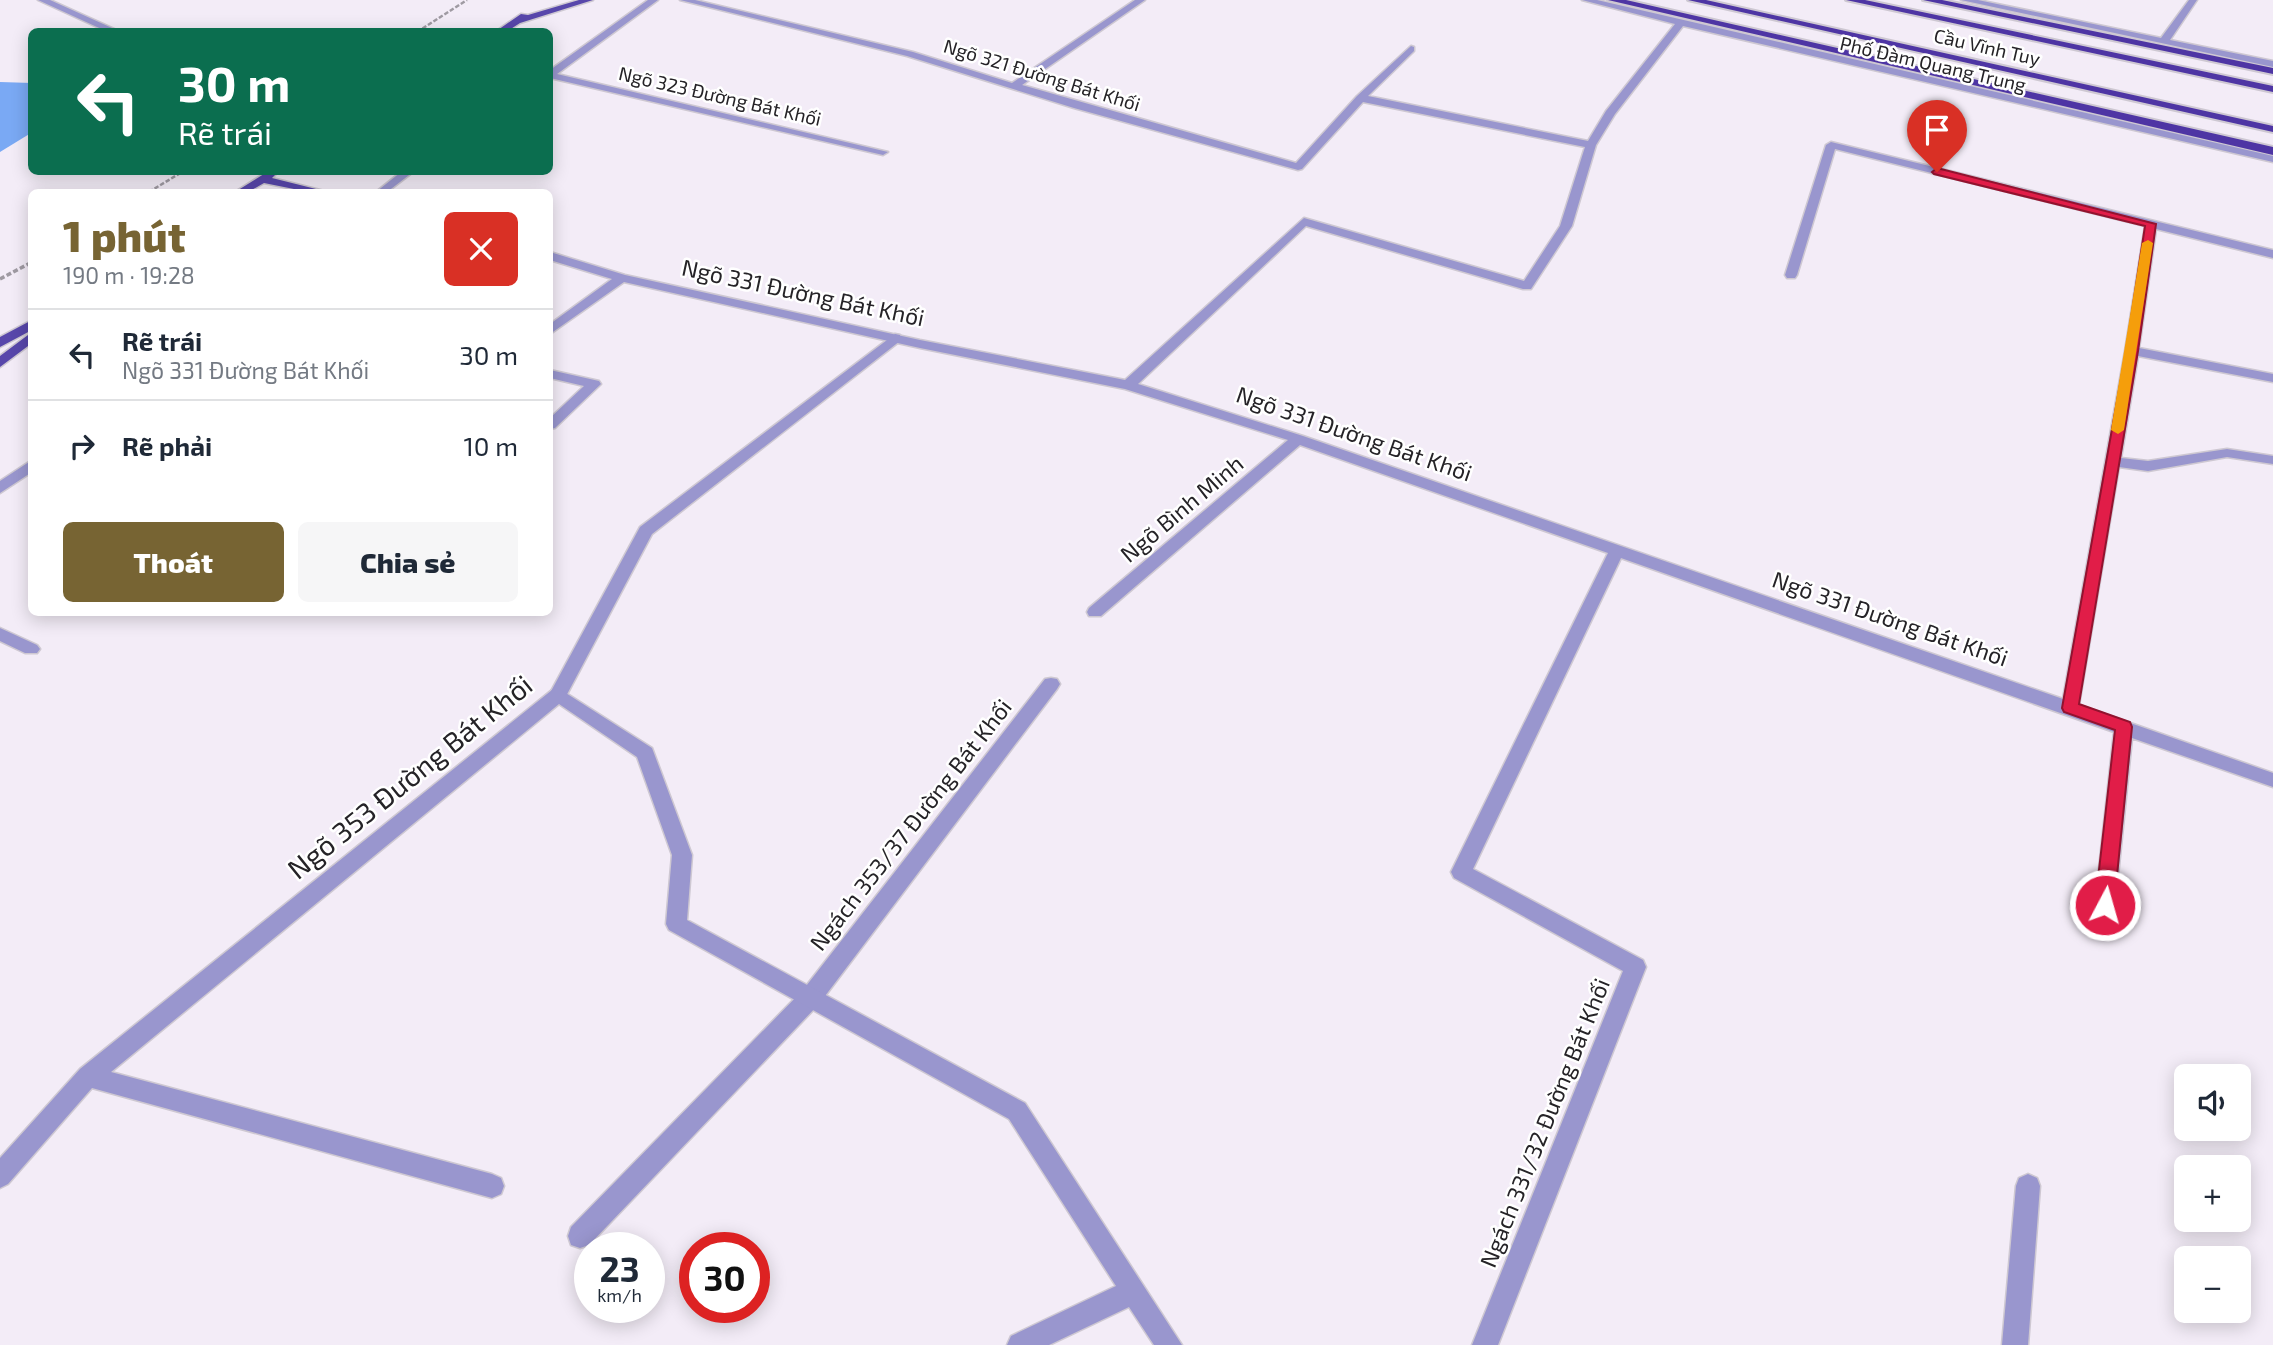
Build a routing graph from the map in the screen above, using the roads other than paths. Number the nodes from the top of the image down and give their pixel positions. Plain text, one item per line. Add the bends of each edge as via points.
1 (42, 0) edge
2 (551, 0) edge
3 (589, 0) edge
4 (654, 0) edge
5 (684, 0) edge
6 (1141, 0) edge
7 (1586, 0) edge
8 (1614, 0) edge
9 (1693, 0) edge
10 (1851, 0) edge
11 (1928, 0) edge
12 (1965, 0) edge
13 (2193, 0) edge
14 (516, 21) junction
15 (1681, 23) junction
16 (108, 28) edge
17 (505, 28) edge
18 (2164, 41) junction
19 (1411, 49) dead end
20 (2273, 64) edge
21 (2273, 71) edge
22 (553, 72) edge
23 (553, 75) edge
24 (1014, 86) junction
25 (2273, 89) edge
26 (1361, 98) junction
27 (2273, 129) edge
28 (1591, 145) junction
29 (2273, 151) edge
30 (883, 152) dead end
31 (2273, 159) edge
32 (269, 175) edge
33 (403, 175) edge
34 (262, 179) junction
35 (246, 189) edge
36 (308, 189) edge
37 (385, 189) edge
38 (2151, 224) junction
39 (2273, 254) edge
40 (553, 257) edge
41 (1791, 275) dead end
42 (622, 278) junction
43 (28, 326) edge
44 (553, 328) edge
45 (28, 338) edge
46 (895, 338) junction
47 (0, 343) edge
48 (2132, 351) junction
49 (0, 363) edge
50 (553, 375) edge
51 (2273, 378) edge
52 (1128, 385) junction
53 (553, 422) edge
54 (1298, 439) junction
55 (2273, 460) edge
56 (2112, 461) junction
57 (28, 467) edge
58 (0, 488) edge
59 (1617, 550) junction
60 (1095, 612) dead end
61 (0, 634) edge
62 (31, 649) dead end
63 (1051, 684) dead end
64 (558, 695) junction
65 (2070, 708) junction
66 (2124, 727) junction
67 (2273, 780) edge
68 (2105, 905) dead end
69 (810, 997) junction
70 (88, 1076) junction
71 (0, 1176) edge
72 (492, 1186) dead end
73 (2028, 1186) dead end
74 (584, 1232) edge
75 (1134, 1291) junction
76 (1020, 1345) edge
77 (1169, 1345) edge
78 (1485, 1345) edge
79 (2015, 1345) edge

1 - 16 street
2 - 14 main road
3 - 14 main road
4 - 22 street
5 - 24 street, Ngõ 321 Đường Bát Khối via 911,54
6 - 24 street
7 - 15 street, Phố Đàm Quang Trung
8 - 29 highway, Cầu Vĩnh Tuy
9 - 27 highway, Cầu Vĩnh Tuy
10 - 25 highway, Cầu Vĩnh Tuy
11 - 21 highway, Cầu Vĩnh Tuy
12 - 18 street
13 - 18 street
14 - 17 main road
15 - 28 street via 1610,113
15 - 31 street, Phố Đàm Quang Trung
18 - 20 street
19 - 26 street, Ngõ 321 Đường Bát Khối
23 - 30 street, Ngõ 323 Đường Bát Khối
24 - 26 street, Ngõ 321 Đường Bát Khối via 1298,167
26 - 28 street
28 - 52 street via 1566,226 1527,286 1304,222
32 - 34 main road
33 - 37 street
34 - 35 main road
34 - 36 main road
38 - 39 street
38 - 41 street via 1831,145
38 - 48 street
40 - 42 street, Ngõ 331 Đường Bát Khối
42 - 44 street
42 - 46 street, Ngõ 331 Đường Bát Khối
43 - 47 main road
45 - 49 main road
46 - 52 street, Ngõ 331 Đường Bát Khối
46 - 64 street via 646,531
48 - 51 street
48 - 56 street
50 - 53 street via 594,384
52 - 54 street, Ngõ 331 Đường Bát Khối
54 - 59 street, Ngõ 331 Đường Bát Khối
54 - 60 street, Ngõ Bình Minh
55 - 56 street via 2227,453 2148,466
56 - 65 street
57 - 58 street
59 - 65 street, Ngõ 331 Đường Bát Khối
59 - 78 street, Ngách 331/32 Đường Bát Khối via 1461,872 1635,967
61 - 62 street
63 - 69 street, Ngách 353/37 Đường Bát Khối
64 - 69 street, Ngõ 353 Đường Bát Khối via 645,752 682,855 676,924
64 - 70 street, Ngõ 353 Đường Bát Khối
65 - 66 street, Ngõ 331 Đường Bát Khối
66 - 67 street, Ngõ 331 Đường Bát Khối
66 - 68 street
69 - 74 street, Ngách 353/37 Đường Bát Khối
69 - 75 street, Ngõ 353 Đường Bát Khối via 1017,1111
70 - 71 street, Ngõ 353 Đường Bát Khối
70 - 72 street
73 - 79 street
75 - 76 street
75 - 77 street, Ngõ 353 Đường Bát Khối

